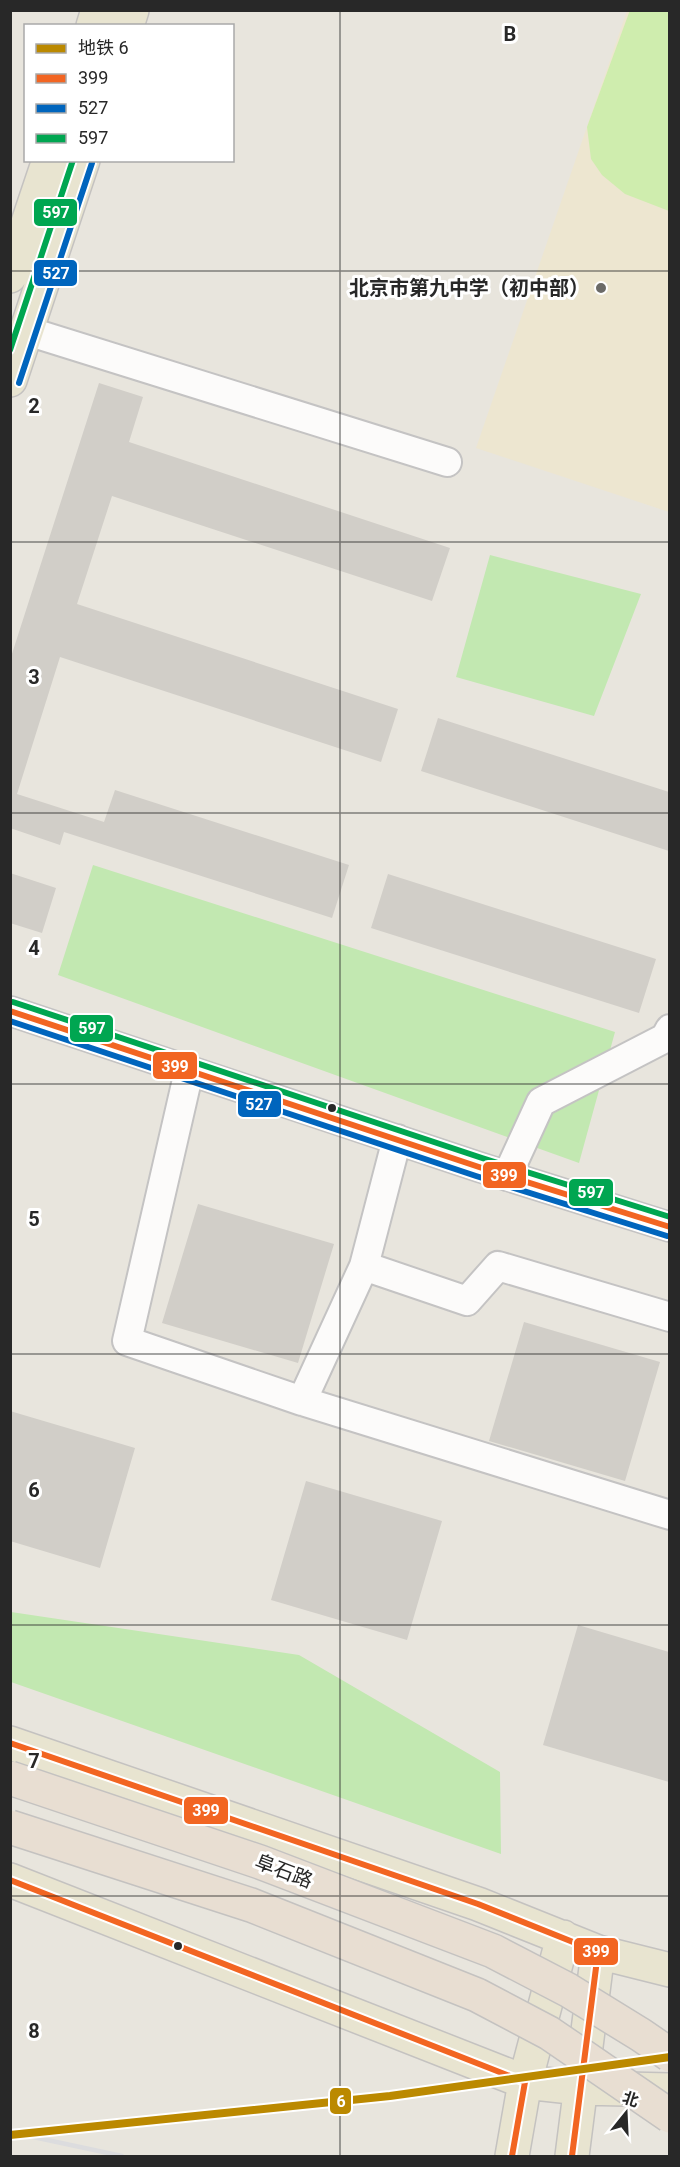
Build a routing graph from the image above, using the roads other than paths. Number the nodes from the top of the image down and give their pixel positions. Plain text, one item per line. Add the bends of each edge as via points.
1 (48, 162) edge
2 (81, 162) edge
3 (16, 244) edge
4 (10, 276) edge
5 (27, 331) junction
6 (10, 380) edge
7 (447, 462) dead end
8 (10, 1011) edge
9 (669, 1029) edge
10 (189, 1071) junction
11 (397, 1140) junction
12 (507, 1176) junction
13 (669, 1227) edge
14 (364, 1266) junction
15 (669, 1317) edge
16 (302, 1401) junction
17 (668, 1511) edge
18 (10, 1743) edge
19 (10, 1778) edge
20 (10, 1827) edge
21 (10, 1880) edge
22 (563, 1937) junction
23 (598, 1952) junction
24 (669, 1970) edge
25 (669, 2055) edge
26 (525, 2082) junction
27 (580, 2088) junction
28 (669, 2090) edge
29 (669, 2116) edge
30 (512, 2157) edge
31 (572, 2157) edge

1 - 3 main road
2 - 5 main road
3 - 4 main road
5 - 6 main road
5 - 7 street
8 - 10 street
9 - 12 street via 665,1038 541,1102
10 - 11 street
10 - 16 street via 127,1341
11 - 12 street
11 - 14 street
12 - 13 street
14 - 15 street via 467,1301 498,1266
14 - 16 street
16 - 17 street
18 - 22 main road via 478,1904
19 - 25 highway, 阜石路, bridge via 260,1862 493,1951 568,1990
20 - 29 highway, bridge via 251,1905 477,1995 549,2033
21 - 26 main road
22 - 23 main road
22 - 26 main road
23 - 24 main road
23 - 27 main road
26 - 27 main road
26 - 30 main road
27 - 28 main road
27 - 31 main road

